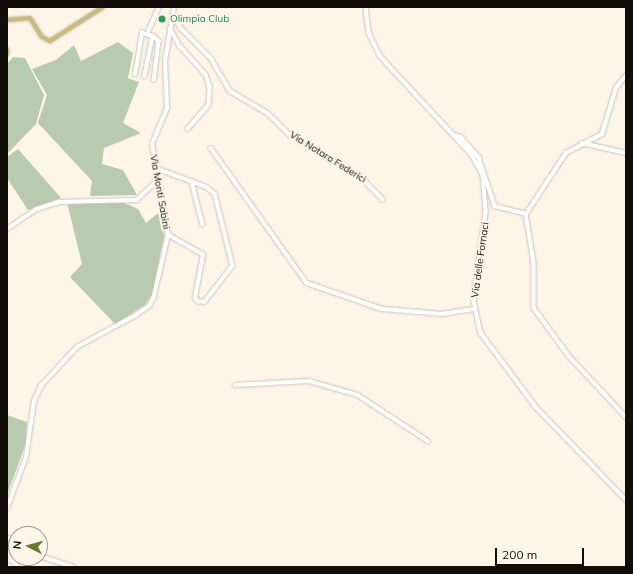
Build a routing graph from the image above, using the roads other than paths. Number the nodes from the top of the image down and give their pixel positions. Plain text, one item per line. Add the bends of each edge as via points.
1 (103, 7) edge
2 (159, 7) edge
3 (174, 7) edge
4 (366, 7) edge
5 (174, 15) junction
6 (7, 20) edge
7 (170, 28) junction
8 (147, 34) junction
9 (153, 36) junction
10 (167, 42) junction
11 (158, 43) junction
12 (167, 47) junction
13 (7, 49) edge
14 (7, 54) edge
15 (135, 75) dead end
16 (626, 75) edge
17 (146, 76) dead end
18 (154, 80) dead end
19 (188, 130) dead end
20 (454, 135) junction
21 (581, 143) junction
22 (211, 148) dead end
23 (626, 153) edge
24 (155, 168) junction
25 (158, 180) junction
26 (192, 182) junction
27 (383, 200) dead end
28 (526, 214) junction
29 (203, 225) dead end
30 (7, 229) edge
31 (168, 236) junction
32 (474, 309) junction
33 (234, 385) dead end
34 (626, 417) edge
35 (428, 441) dead end
36 (626, 500) edge
37 (7, 508) edge
38 (48, 559) edge
39 (7, 565) edge
40 (11, 567) edge
41 (71, 567) edge

1 - 6 main road via 50,41 42,37 28,17
2 - 8 street
3 - 5 street, Via Monti Sabini
4 - 20 street, Via delle Fornaci via 368,30 380,56
5 - 7 street, Via Monti Sabini
5 - 27 street, Via Notaro Federici via 181,28 211,58 230,91 265,111 289,134 362,178
7 - 10 street, Via Monti Sabini
7 - 19 street via 180,46 206,75 210,87 209,104
8 - 9 street
8 - 15 street via 142,33
9 - 11 street
9 - 17 street
10 - 11 street
10 - 12 street, Via Monti Sabini
11 - 12 street
11 - 18 street
12 - 24 street, Via Monti Sabini via 166,108 152,144
13 - 14 main road
16 - 21 street via 616,88 603,133
20 - 28 street via 459,136 479,158 495,206
20 - 32 street, Via delle Fornaci via 478,164 487,193
21 - 23 street
21 - 28 street via 565,154
22 - 32 street via 307,283 382,309 439,314
24 - 25 street, Via Monti Sabini
24 - 26 street
25 - 30 street via 137,200 59,202 37,209
25 - 31 street, Via Monti Sabini
26 - 29 street
26 - 31 street via 215,194 233,259 230,273 205,302 198,302 195,298 203,255
28 - 34 street via 534,263 532,294 535,309 569,356
31 - 37 street, Via Monti Sabini via 149,306 77,347 40,388 34,401 26,457
32 - 36 street, Via delle Fornaci via 485,341 514,380 564,439
33 - 35 street via 309,381 358,395
38 - 41 street
39 - 40 street

